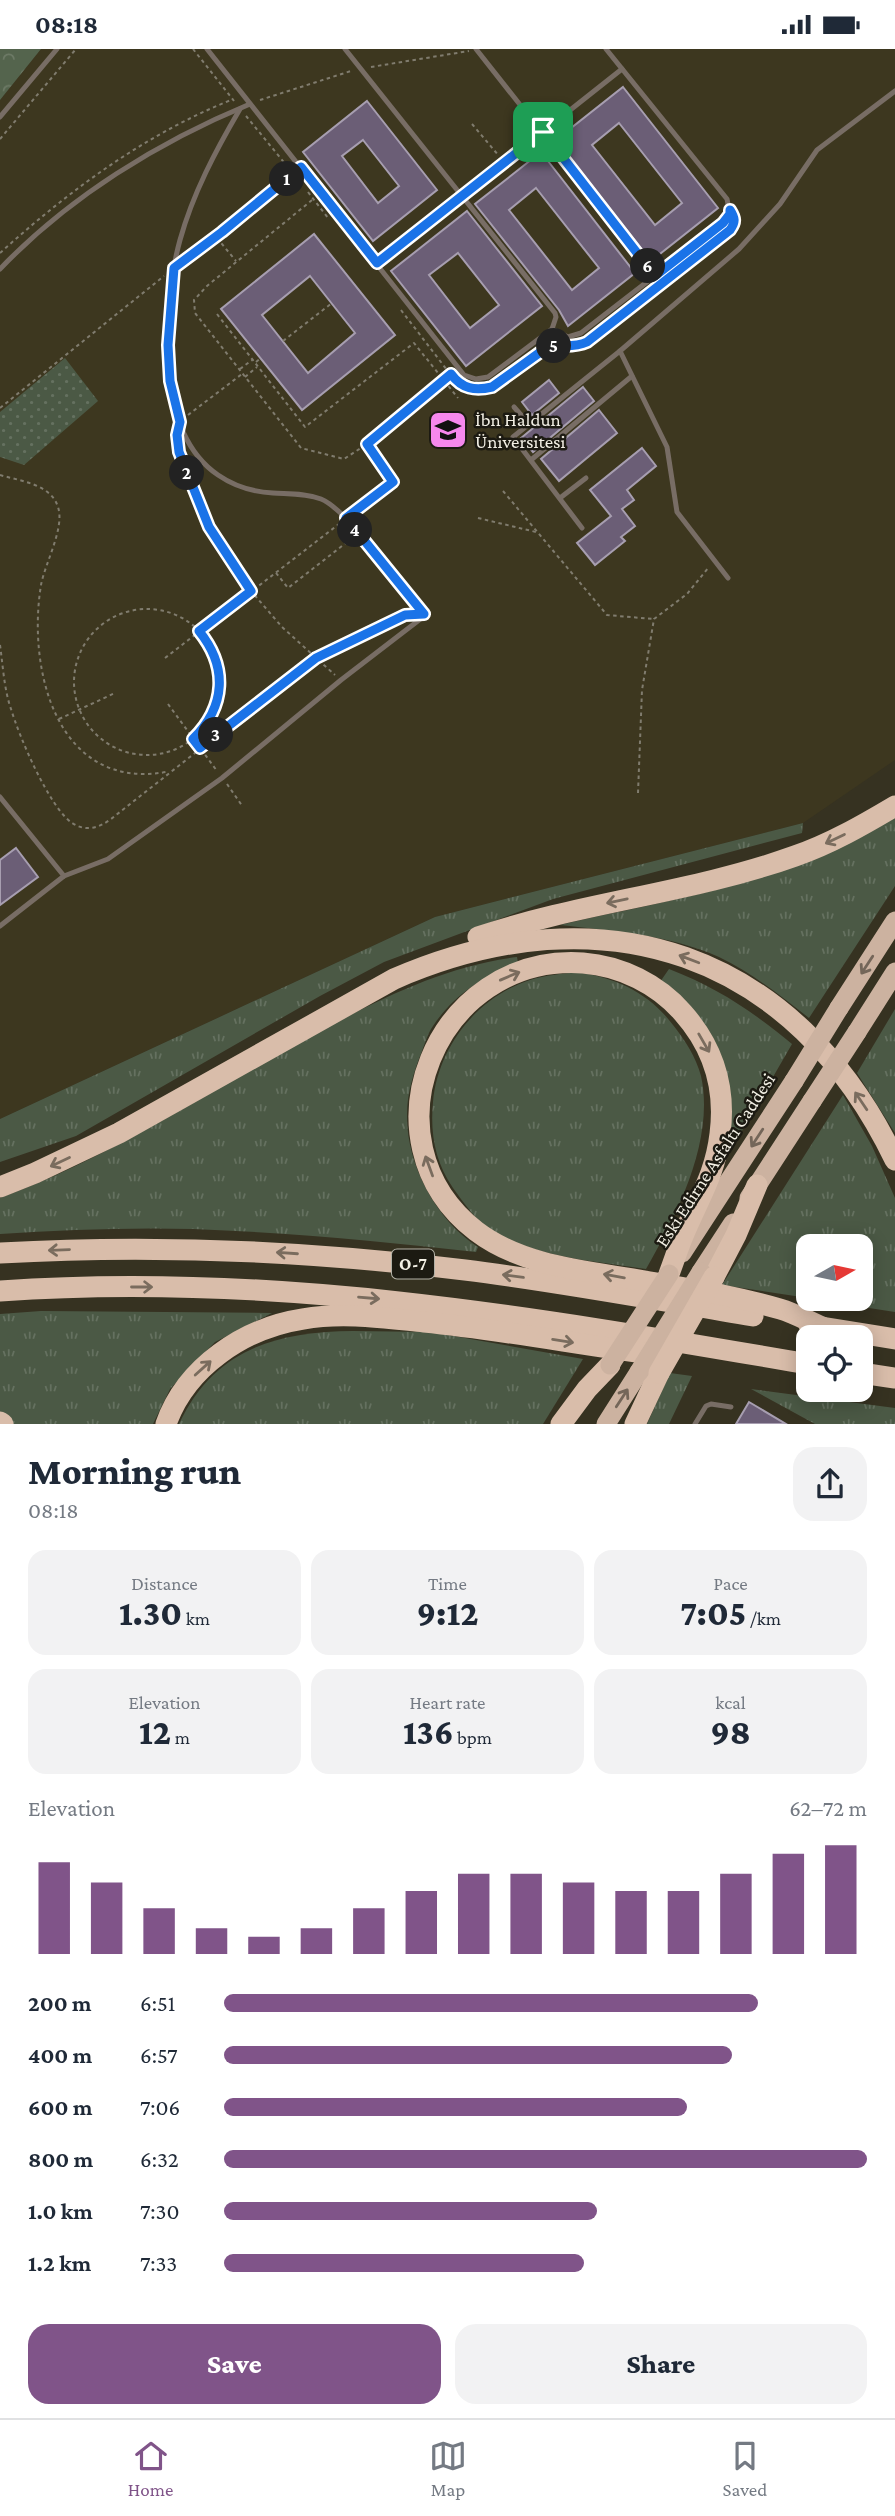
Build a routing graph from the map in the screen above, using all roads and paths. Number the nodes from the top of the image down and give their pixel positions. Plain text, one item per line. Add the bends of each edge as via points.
1 (57, 49) edge
2 (76, 49) edge
3 (194, 49) edge
4 (207, 49) edge
5 (345, 49) edge
6 (476, 49) edge
7 (607, 49) edge
8 (622, 69) junction
9 (895, 91) edge
10 (250, 104) junction
11 (240, 109) junction
12 (0, 117) edge
13 (472, 124) dead end
14 (543, 132) junction
15 (0, 139) edge
16 (505, 163) junction
17 (306, 191) dead end
18 (463, 195) junction
19 (313, 199) junction
20 (730, 210) junction
21 (329, 219) dead end
22 (216, 237) junction
23 (236, 262) junction
24 (377, 263) junction
25 (174, 268) junction
26 (0, 269) edge
27 (655, 276) junction
28 (332, 303) dead end
29 (401, 311) dead end
30 (217, 314) dead end
31 (552, 329) junction
32 (283, 341) dead end
33 (620, 351) junction
34 (261, 358) dead end
35 (252, 359) junction
36 (255, 363) junction
37 (258, 366) junction
38 (240, 369) junction
39 (243, 373) junction
40 (451, 374) junction
41 (632, 376) junction
42 (245, 377) junction
43 (444, 379) junction
44 (457, 398) dead end
45 (514, 407) dead end
46 (0, 408) edge
47 (187, 416) dead end
48 (180, 422) junction
49 (528, 423) junction
50 (367, 444) junction
51 (531, 460) junction
52 (0, 475) edge
53 (586, 478) dead end
54 (503, 491) dead end
55 (560, 498) junction
56 (346, 518) junction
57 (478, 518) dead end
58 (582, 528) dead end
59 (537, 532) junction
60 (359, 534) junction
61 (714, 560) junction
62 (275, 572) junction
63 (728, 578) dead end
64 (251, 591) junction
65 (424, 614) junction
66 (654, 619) junction
67 (199, 631) junction
68 (0, 645) edge
69 (165, 658) dead end
70 (316, 658) junction
71 (341, 681) junction
72 (115, 693) dead end
73 (168, 705) dead end
74 (80, 711) junction
75 (59, 719) junction
76 (193, 739) junction
77 (200, 748) junction
78 (169, 772) junction
79 (222, 778) junction
80 (638, 793) dead end
81 (0, 797) edge
82 (895, 806) edge
83 (243, 807) dead end
84 (64, 876) junction
85 (895, 921) edge
86 (0, 926) edge
87 (895, 972) edge
88 (119, 1132) junction
89 (895, 1160) edge
90 (757, 1185) joint
91 (0, 1187) edge
92 (0, 1253) edge
93 (669, 1273) junction
94 (0, 1291) edge
95 (810, 1325) edge
96 (818, 1325) edge
97 (873, 1335) edge
98 (895, 1339) edge
99 (745, 1353) junction
100 (796, 1362) edge
101 (610, 1366) junction
102 (649, 1373) junction
103 (873, 1375) edge
104 (895, 1378) edge
105 (731, 1408) dead end
106 (166, 1424) edge
107 (561, 1424) edge
108 (574, 1424) edge
109 (606, 1424) edge
110 (635, 1424) edge
111 (695, 1424) edge

1 - 12 lane
2 - 15 path
3 - 11 path
4 - 10 lane
5 - 18 lane
6 - 14 lane
7 - 8 lane
8 - 14 lane
8 - 20 lane via 727,199
9 - 33 lane via 817,150 780,204 739,249
10 - 11 lane
10 - 24 lane
11 - 22 path via 293,174
11 - 25 lane via 202,178
11 - 26 lane via 159,148 103,182
13 - 16 path
14 - 16 lane
14 - 27 lane
16 - 18 lane
17 - 19 path
18 - 24 lane
18 - 31 lane via 555,313
19 - 21 path
19 - 23 path
20 - 27 lane via 723,223
20 - 40 path via 735,221 730,230 587,342 546,348 484,389 457,383
22 - 23 path
22 - 25 path
23 - 38 path via 204,289 194,307
24 - 31 lane via 464,375 488,377
25 - 46 path
25 - 48 lane via 168,345 170,381
27 - 31 lane via 577,335 562,336
28 - 32 path
29 - 40 path
30 - 35 path
33 - 41 lane
33 - 49 lane
34 - 36 path
35 - 36 path
35 - 38 path
36 - 37 path
37 - 42 path
37 - 43 path via 305,427 414,343
38 - 39 path
39 - 42 path
39 - 47 path
40 - 43 path
41 - 51 lane
41 - 61 lane via 667,447 677,512
42 - 50 path via 301,448 344,459
43 - 44 path
43 - 50 path
45 - 49 lane
48 - 56 lane via 204,463 233,484 320,499
48 - 64 path via 179,452 201,511
49 - 51 lane via 513,437
50 - 56 path via 393,482
51 - 55 lane
52 - 75 path via 44,489 59,508 59,528 38,607 41,669
53 - 55 lane
54 - 59 path
55 - 58 lane
56 - 60 lane
56 - 62 path
57 - 59 path
59 - 66 path via 607,615
60 - 62 path via 288,588
60 - 65 lane
61 - 63 lane
61 - 66 path via 687,594
62 - 64 path
64 - 67 path
64 - 70 path
65 - 70 path via 405,615
65 - 71 lane
66 - 80 path via 642,690
67 - 69 path
67 - 74 path via 177,616 153,609 129,611 106,621 88,638 77,661 74,685
67 - 76 path via 218,664 219,691 211,716
68 - 78 path via 8,700 23,743 56,804 72,823 100,827
70 - 71 path
70 - 77 path
71 - 79 lane
72 - 74 path
73 - 76 path
74 - 75 path
74 - 76 path via 97,736 125,752 156,755
75 - 78 path via 75,746 107,768 141,775
76 - 77 path
77 - 78 path
77 - 79 path
79 - 83 path
79 - 84 lane via 108,859
81 - 84 lane
82 -> 88 highway via 828,843 772,864 514,925 393,968 314,1009
84 - 86 lane
85 -> 93 highway, Eski Edirne Asfaltı Caddesi, bridge
87 - 90 highway, bridge
89 -> 88 highway via 827,1055 766,1000 684,956 587,937 510,942 425,965
88 -> 91 highway
90 - 102 highway, bridge via 736,1235 707,1274
95 -> 92 highway, O-7 via 554,1282 351,1258 196,1249
96 -> 93 highway via 783,1309 744,1300 548,1263 498,1244 467,1221 443,1194 430,1170 422,1144 421,1095 425,1072 443,1032 470,1000 496,982 558,963 615,968 674,1002 706,1045 720,1086 721,1133 706,1189
93 - 101 highway, Eski Edirne Asfaltı Caddesi, bridge
94 -> 99 highway, O-7 via 204,1288 394,1300
97 - 98 highway, O-7
99 - 100 highway, O-7
106 -> 99 highway via 192,1378 229,1347 257,1332 302,1319 375,1317 674,1357
101 - 107 highway
101 - 108 highway, Eski Edirne Asfaltı Caddesi
109 -> 102 highway
102 - 110 highway
103 - 104 highway
105 - 111 lane via 706,1406

